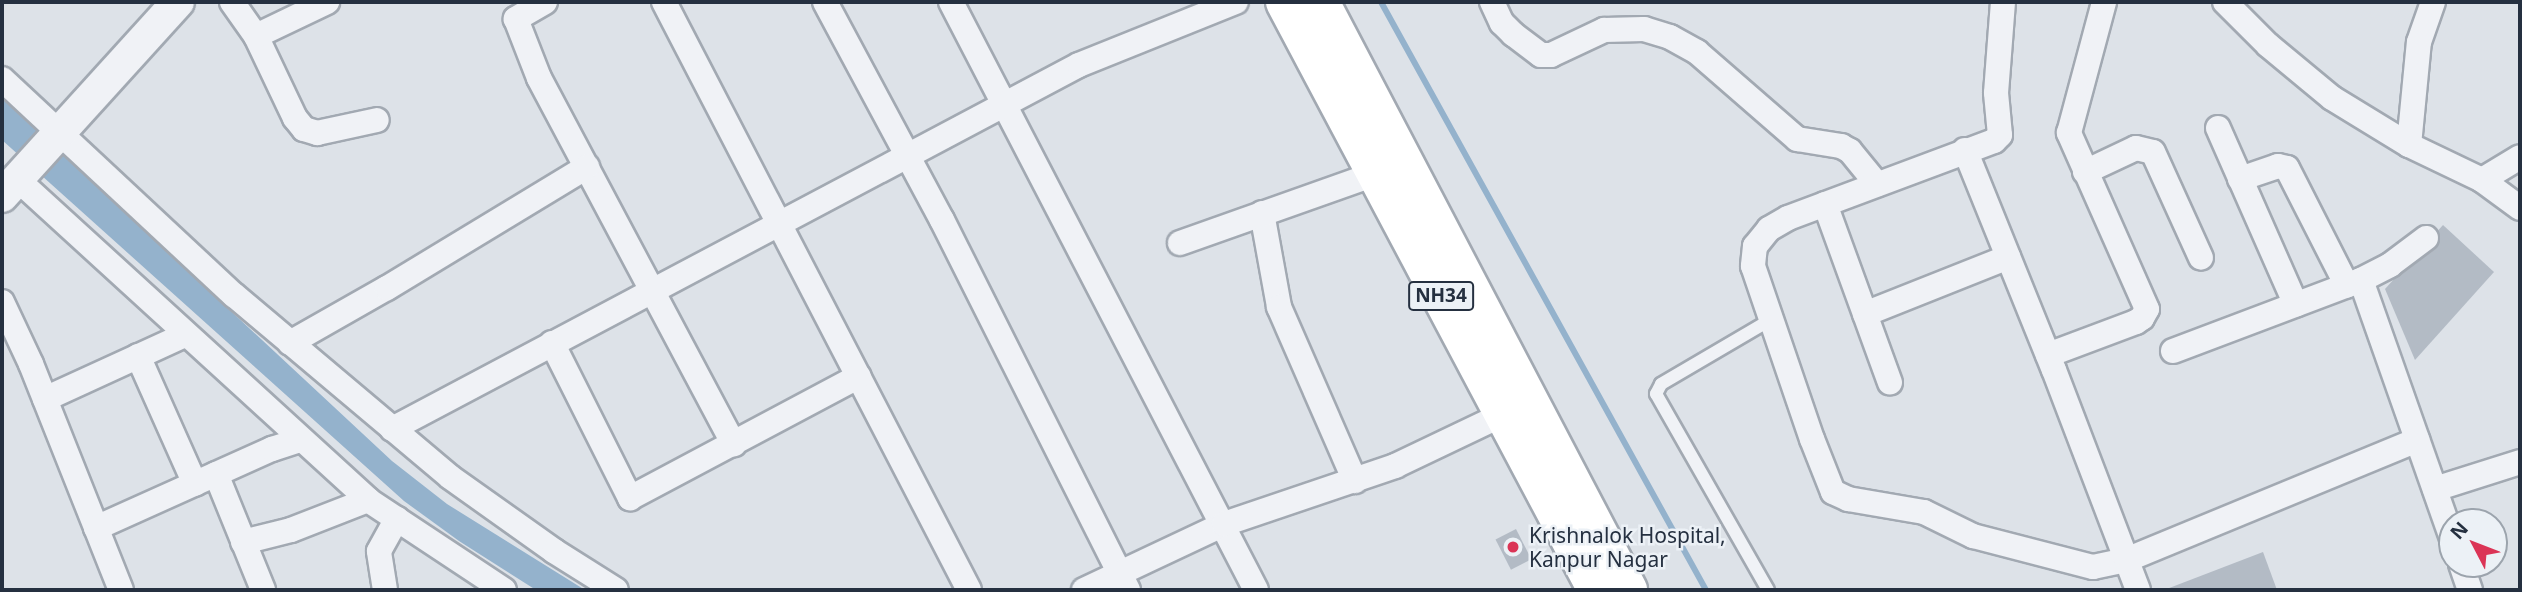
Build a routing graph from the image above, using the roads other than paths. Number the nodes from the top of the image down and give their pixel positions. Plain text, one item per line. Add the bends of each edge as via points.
1 (178, 2) edge
2 (232, 2) edge
3 (327, 2) edge
4 (545, 2) edge
5 (664, 2) edge
6 (825, 2) edge
7 (951, 2) edge
8 (1236, 2) edge
9 (1285, 2) edge
10 (1321, 2) edge
11 (1492, 2) edge
12 (2003, 2) edge
13 (2104, 2) edge
14 (2225, 2) edge
15 (2433, 2) edge
16 (256, 36) junction
17 (2, 79) edge
18 (1004, 104) junction
19 (377, 120) dead end
20 (2218, 128) dead end
21 (56, 135) junction
22 (2409, 145) junction
23 (1965, 150) junction
24 (907, 155) junction
25 (2520, 157) edge
26 (587, 167) junction
27 (2085, 172) junction
28 (1378, 173) junction
29 (11, 178) edge
30 (2240, 179) junction
31 (2483, 180) junction
32 (1877, 184) junction
33 (1825, 204) junction
34 (2520, 208) edge
35 (1262, 213) junction
36 (778, 224) junction
37 (2426, 238) dead end
38 (1180, 243) dead end
39 (2008, 257) junction
40 (2201, 258) dead end
41 (2354, 283) junction
42 (653, 290) junction
43 (2, 302) edge
44 (2296, 305) junction
45 (1865, 314) junction
46 (1772, 319) junction
47 (185, 335) junction
48 (290, 342) junction
49 (552, 343) junction
50 (2173, 351) dead end
51 (2048, 355) junction
52 (138, 356) junction
53 (859, 376) junction
54 (1890, 383) dead end
55 (44, 399) junction
56 (1502, 415) junction
57 (392, 429) junction
58 (300, 440) junction
59 (2417, 440) junction
60 (734, 444) junction
61 (2520, 462) edge
62 (205, 479) junction
63 (1355, 481) junction
64 (2435, 489) junction
65 (368, 500) junction
66 (2442, 508) edge
67 (397, 519) junction
68 (1224, 524) junction
69 (96, 528) junction
70 (243, 542) junction
71 (2126, 560) junction
72 (1124, 582) edge
73 (121, 590) edge
74 (263, 590) edge
75 (385, 590) edge
76 (504, 590) edge
77 (617, 590) edge
78 (969, 590) edge
79 (1084, 590) edge
80 (1256, 590) edge
81 (1597, 590) edge
82 (1628, 590) edge
83 (1768, 590) edge
84 (2138, 590) edge

1 - 21 street
2 - 16 street
3 - 16 street
4 - 26 street via 516,19 539,78
5 - 36 street
6 - 24 street
7 - 18 street
8 - 18 street via 1079,65
9 - 28 highway, NH34
10 - 82 highway, NH34
11 - 32 street via 1502,23 1541,55 1551,55 1604,30 1644,29 1670,37 1697,52 1797,139 1850,150
12 - 23 street via 1996,93 2000,135
13 - 27 street via 2069,133
14 - 22 street via 2332,98
15 - 22 street via 2419,41
16 - 19 street via 304,129 317,133
17 - 21 street
18 - 24 street
18 - 68 street
20 - 30 street
21 - 29 street
21 - 48 street
22 - 31 street
23 - 32 street
23 - 39 street
24 - 36 street
24 - 72 street
25 - 31 street
26 - 42 street
26 - 48 street
27 - 40 street via 2136,148 2153,152
27 - 51 street via 2147,309 2136,322
28 - 35 street
28 - 56 highway, NH34
29 - 47 street
30 - 41 street via 2278,166 2287,169
30 - 44 street
31 - 34 street
32 - 33 street
33 - 45 street
33 - 46 street via 1769,229 1755,246 1753,266
35 - 38 street
35 - 63 street via 1279,307
36 - 42 street
36 - 53 street
37 - 41 street via 2390,265
39 - 45 street
39 - 51 street
41 - 44 street
41 - 59 street
42 - 49 street
42 - 60 street
43 - 55 street
44 - 50 street
45 - 54 street
46 - 71 street via 1827,480 1840,497 1924,512 1973,536 2082,565
46 - 83 lane via 1661,384 1656,394
47 - 52 street
47 - 58 street
48 - 57 street
49 - 57 street
49 - 60 street via 630,498
51 - 71 street
52 - 55 street
52 - 62 street
53 - 60 street
53 - 78 street
55 - 69 street
56 - 63 street
56 - 81 highway, NH34
57 - 77 street via 450,477
58 - 62 street
58 - 65 street
59 - 64 street
59 - 71 street
61 - 64 street
62 - 69 street
62 - 70 street
63 - 68 street
64 - 66 street
65 - 67 street
65 - 70 street via 292,530
67 - 75 street via 379,551
67 - 76 street
68 - 72 street
68 - 80 street
69 - 73 street
70 - 74 street
71 - 84 street
72 - 79 street

